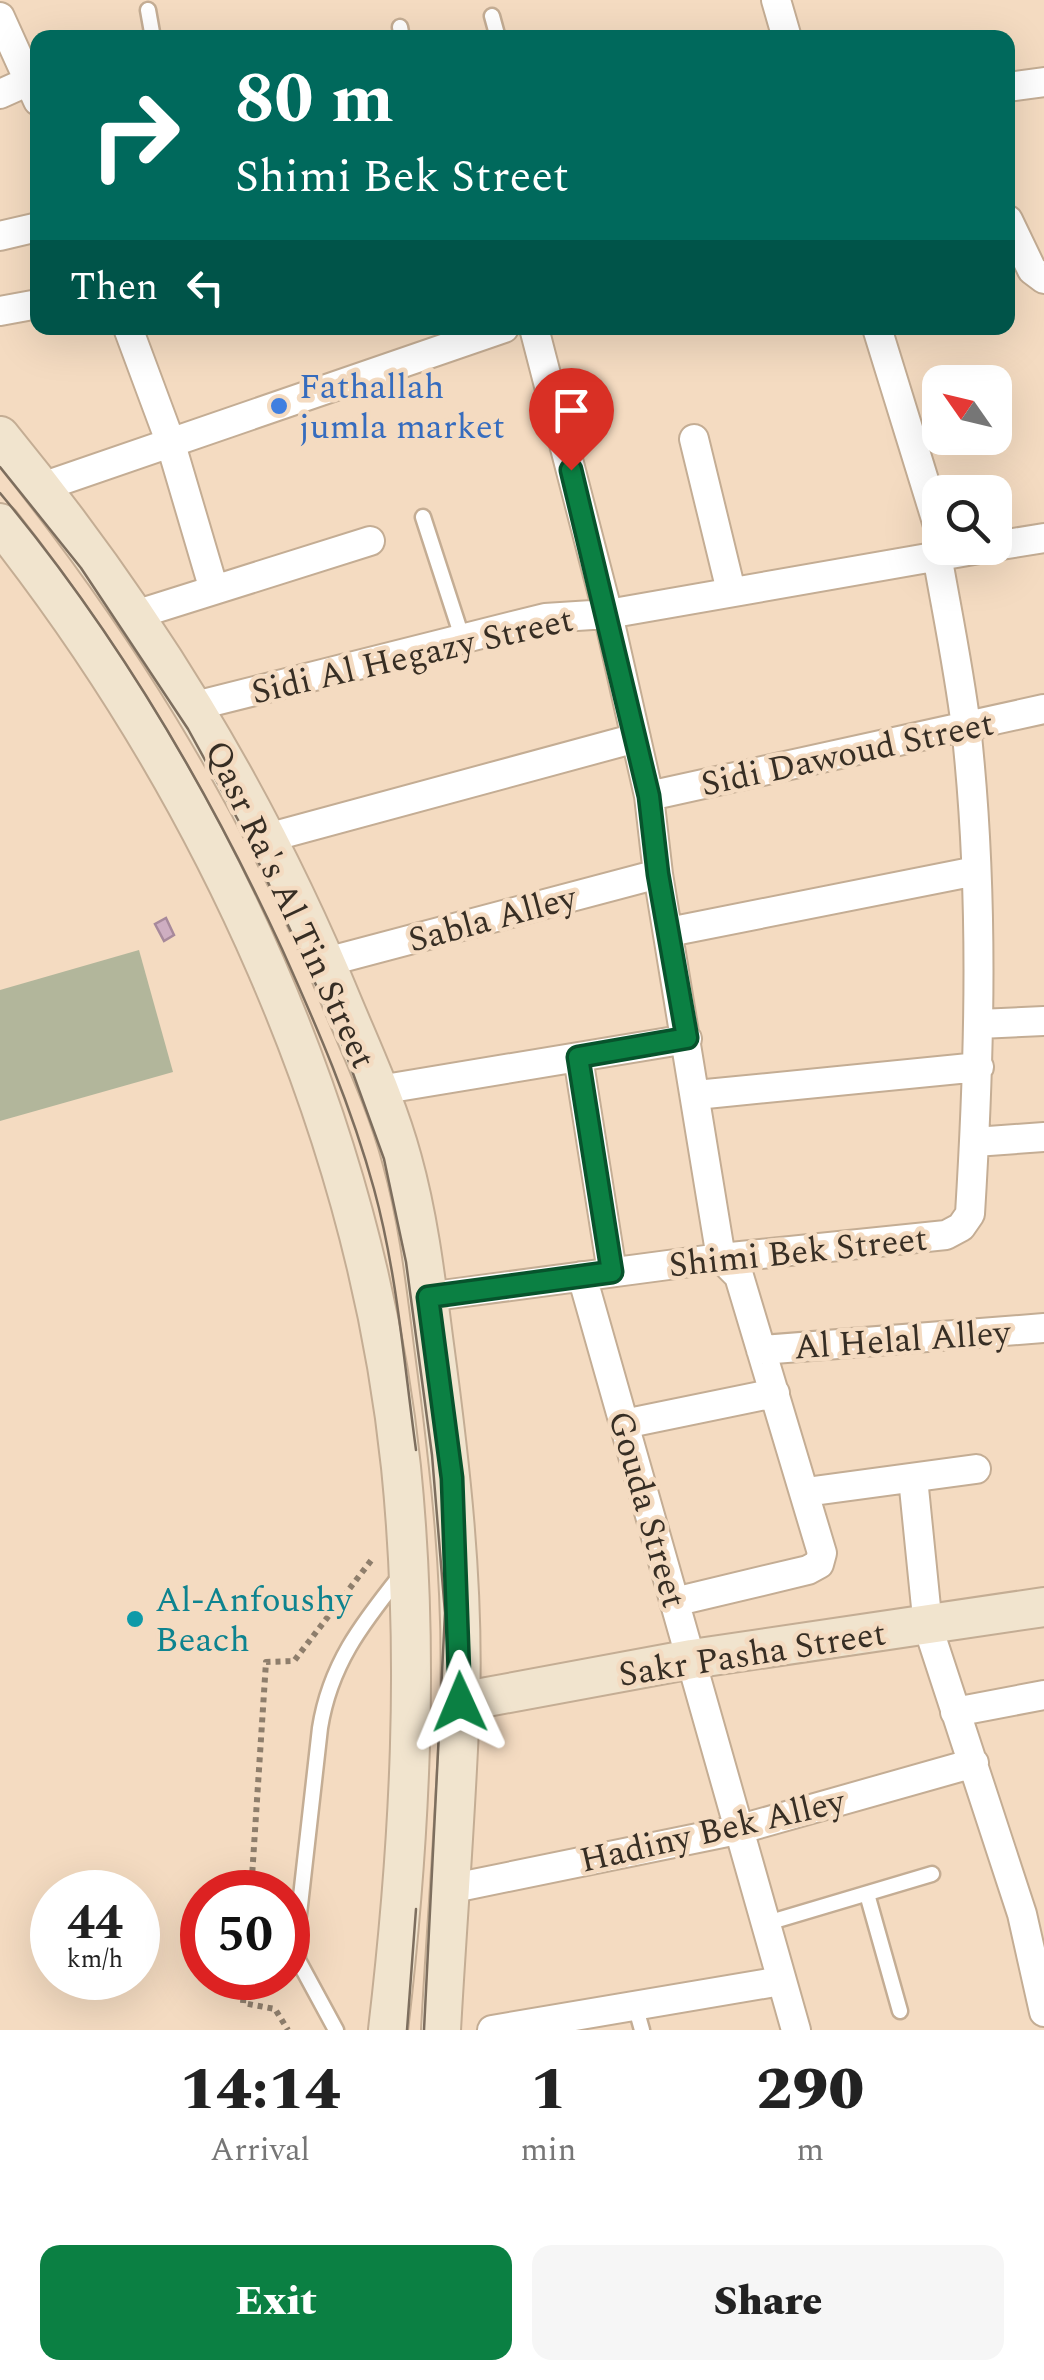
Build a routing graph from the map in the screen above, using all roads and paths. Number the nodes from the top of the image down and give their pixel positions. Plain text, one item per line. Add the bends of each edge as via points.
1 (776, 0) edge
2 (148, 10) dead end
3 (492, 16) dead end
4 (0, 17) edge
5 (152, 30) edge
6 (496, 30) edge
7 (785, 30) edge
8 (1044, 82) edge
9 (30, 83) edge
10 (1015, 86) edge
11 (0, 94) edge
12 (30, 94) edge
13 (30, 228) edge
14 (1015, 235) edge
15 (0, 236) edge
16 (1044, 279) edge
17 (30, 306) edge
18 (0, 312) edge
19 (131, 335) edge
20 (483, 335) edge
21 (536, 335) edge
22 (878, 335) edge
23 (0, 436) edge
24 (694, 439) dead end
25 (170, 441) junction
26 (922, 481) edge
27 (42, 487) junction
28 (423, 517) dead end
29 (0, 523) edge
30 (1044, 538) edge
31 (370, 541) dead end
32 (1012, 543) edge
33 (922, 551) edge
34 (944, 565) edge
35 (214, 590) junction
36 (732, 591) junction
37 (138, 614) junction
38 (608, 614) junction
39 (462, 637) junction
40 (195, 706) junction
41 (1044, 709) edge
42 (966, 726) junction
43 (636, 738) junction
44 (649, 796) junction
45 (267, 838) junction
46 (976, 871) junction
47 (658, 874) junction
48 (669, 932) junction
49 (326, 962) junction
50 (1044, 1020) edge
51 (979, 1024) junction
52 (687, 1038) junction
53 (578, 1057) junction
54 (979, 1068) junction
55 (379, 1090) junction
56 (696, 1096) junction
57 (1044, 1136) edge
58 (974, 1142) junction
59 (721, 1258) junction
60 (612, 1272) junction
61 (582, 1276) junction
62 (428, 1297) junction
63 (1044, 1328) edge
64 (761, 1350) junction
65 (774, 1393) junction
66 (624, 1424) junction
67 (976, 1469) dead end
68 (914, 1478) junction
69 (806, 1492) junction
70 (404, 1518) junction
71 (406, 1567) junction
72 (674, 1602) junction
73 (1044, 1607) edge
74 (928, 1627) junction
75 (692, 1659) junction
76 (1044, 1695) edge
77 (460, 1702) junction
78 (955, 1712) junction
79 (974, 1763) junction
80 (737, 1830) junction
81 (252, 1870) edge
82 (932, 1874) dead end
83 (448, 1889) junction
84 (866, 1894) junction
85 (764, 1924) junction
86 (781, 1981) junction
87 (244, 2000) edge
88 (900, 2012) dead end
89 (1044, 2012) edge
90 (638, 2018) edge
91 (584, 2022) edge
92 (288, 2030) edge
93 (336, 2030) edge
94 (388, 2030) edge
95 (441, 2030) edge
96 (492, 2030) edge
97 (796, 2030) edge

1 - 7 street
2 - 5 lane
3 - 6 lane
4 - 9 street
8 - 10 street
11 - 12 street
13 - 15 street
14 - 16 street via 1032,270
17 - 18 street
19 - 25 street
20 - 25 street
21 - 38 street
22 - 26 street, Shimi Bek Street
23 - 27 main road, Qasr Ra's Al Tin Street
24 - 36 street
25 - 27 street
25 - 35 street
27 - 37 main road, Qasr Ra's Al Tin Street
28 - 39 lane
29 - 70 main road, Qasr Ra's Al Tin Street via 146,730 217,861 287,1015 325,1115 358,1238 401,1466
30 - 32 street
31 - 35 street
33 - 36 street, Sidi Al Hegazy Street
34 - 42 street, Shimi Bek Street
35 - 37 street
36 - 38 street, Sidi Al Hegazy Street
37 - 40 main road, Qasr Ra's Al Tin Street
38 - 39 street, Sidi Al Hegazy Street via 546,618
38 - 43 street
39 - 40 street, Sidi Al Hegazy Street
40 - 45 main road, Qasr Ra's Al Tin Street
41 - 42 street, Sidi Dawoud Street
42 - 44 street, Sidi Dawoud Street
42 - 46 street, Shimi Bek Street
43 - 44 street
43 - 45 street
44 - 47 street
45 - 49 main road, Qasr Ra's Al Tin Street
46 - 48 street
46 - 51 street, Shimi Bek Street
47 - 48 street
47 - 49 street, Sabla Alley
48 - 52 street
49 - 55 main road, Qasr Ra's Al Tin Street
50 - 51 street
51 - 54 street, Shimi Bek Street
52 - 53 street
52 - 56 street
53 - 55 street
53 - 60 street
54 - 56 street
54 - 58 street, Shimi Bek Street
55 - 62 main road, Qasr Ra's Al Tin Street via 402,1157
56 - 59 street
57 - 58 street
58 - 59 street, Shimi Bek Street via 970,1214 946,1235
59 - 60 street, Shimi Bek Street
59 - 64 street via 739,1276
60 - 61 street, Shimi Bek Street
61 - 62 street, Shimi Bek Street
61 - 66 street, Gouda Street
62 - 77 main road, Qasr Ra's Al Tin Street via 452,1478
63 - 64 street, Al Helal Alley
64 - 65 street
65 - 66 street
65 - 69 street
66 - 72 street, Gouda Street
67 - 68 street
68 - 69 street
68 - 74 street
69 - 72 street via 818,1529 818,1564
70 - 71 main road, Qasr Ra's Al Tin Street
70 - 81 path via 294,1661 266,1662
71 - 93 lane via 349,1641 325,1694 297,1932 298,1960
71 - 94 main road, Qasr Ra's Al Tin Street via 412,1740
72 - 75 street, Gouda Street
73 - 74 main road, Sakr Pasha Street
74 - 75 main road, Sakr Pasha Street
74 - 78 street
75 - 77 main road, Sakr Pasha Street
75 - 80 street, Gouda Street
76 - 78 street
77 - 83 main road, Qasr Ra's Al Tin Street
78 - 79 street
79 - 80 street, Hadiny Bek Alley
79 - 89 street via 1022,1914
80 - 83 street, Hadiny Bek Alley
80 - 85 street, Gouda Street
82 - 84 lane
83 - 95 main road, Qasr Ra's Al Tin Street
84 - 85 lane
84 - 88 lane
85 - 86 street, Gouda Street
86 - 90 street
86 - 97 street, Gouda Street
87 - 92 path via 275,2009
90 - 91 street
91 - 96 street

